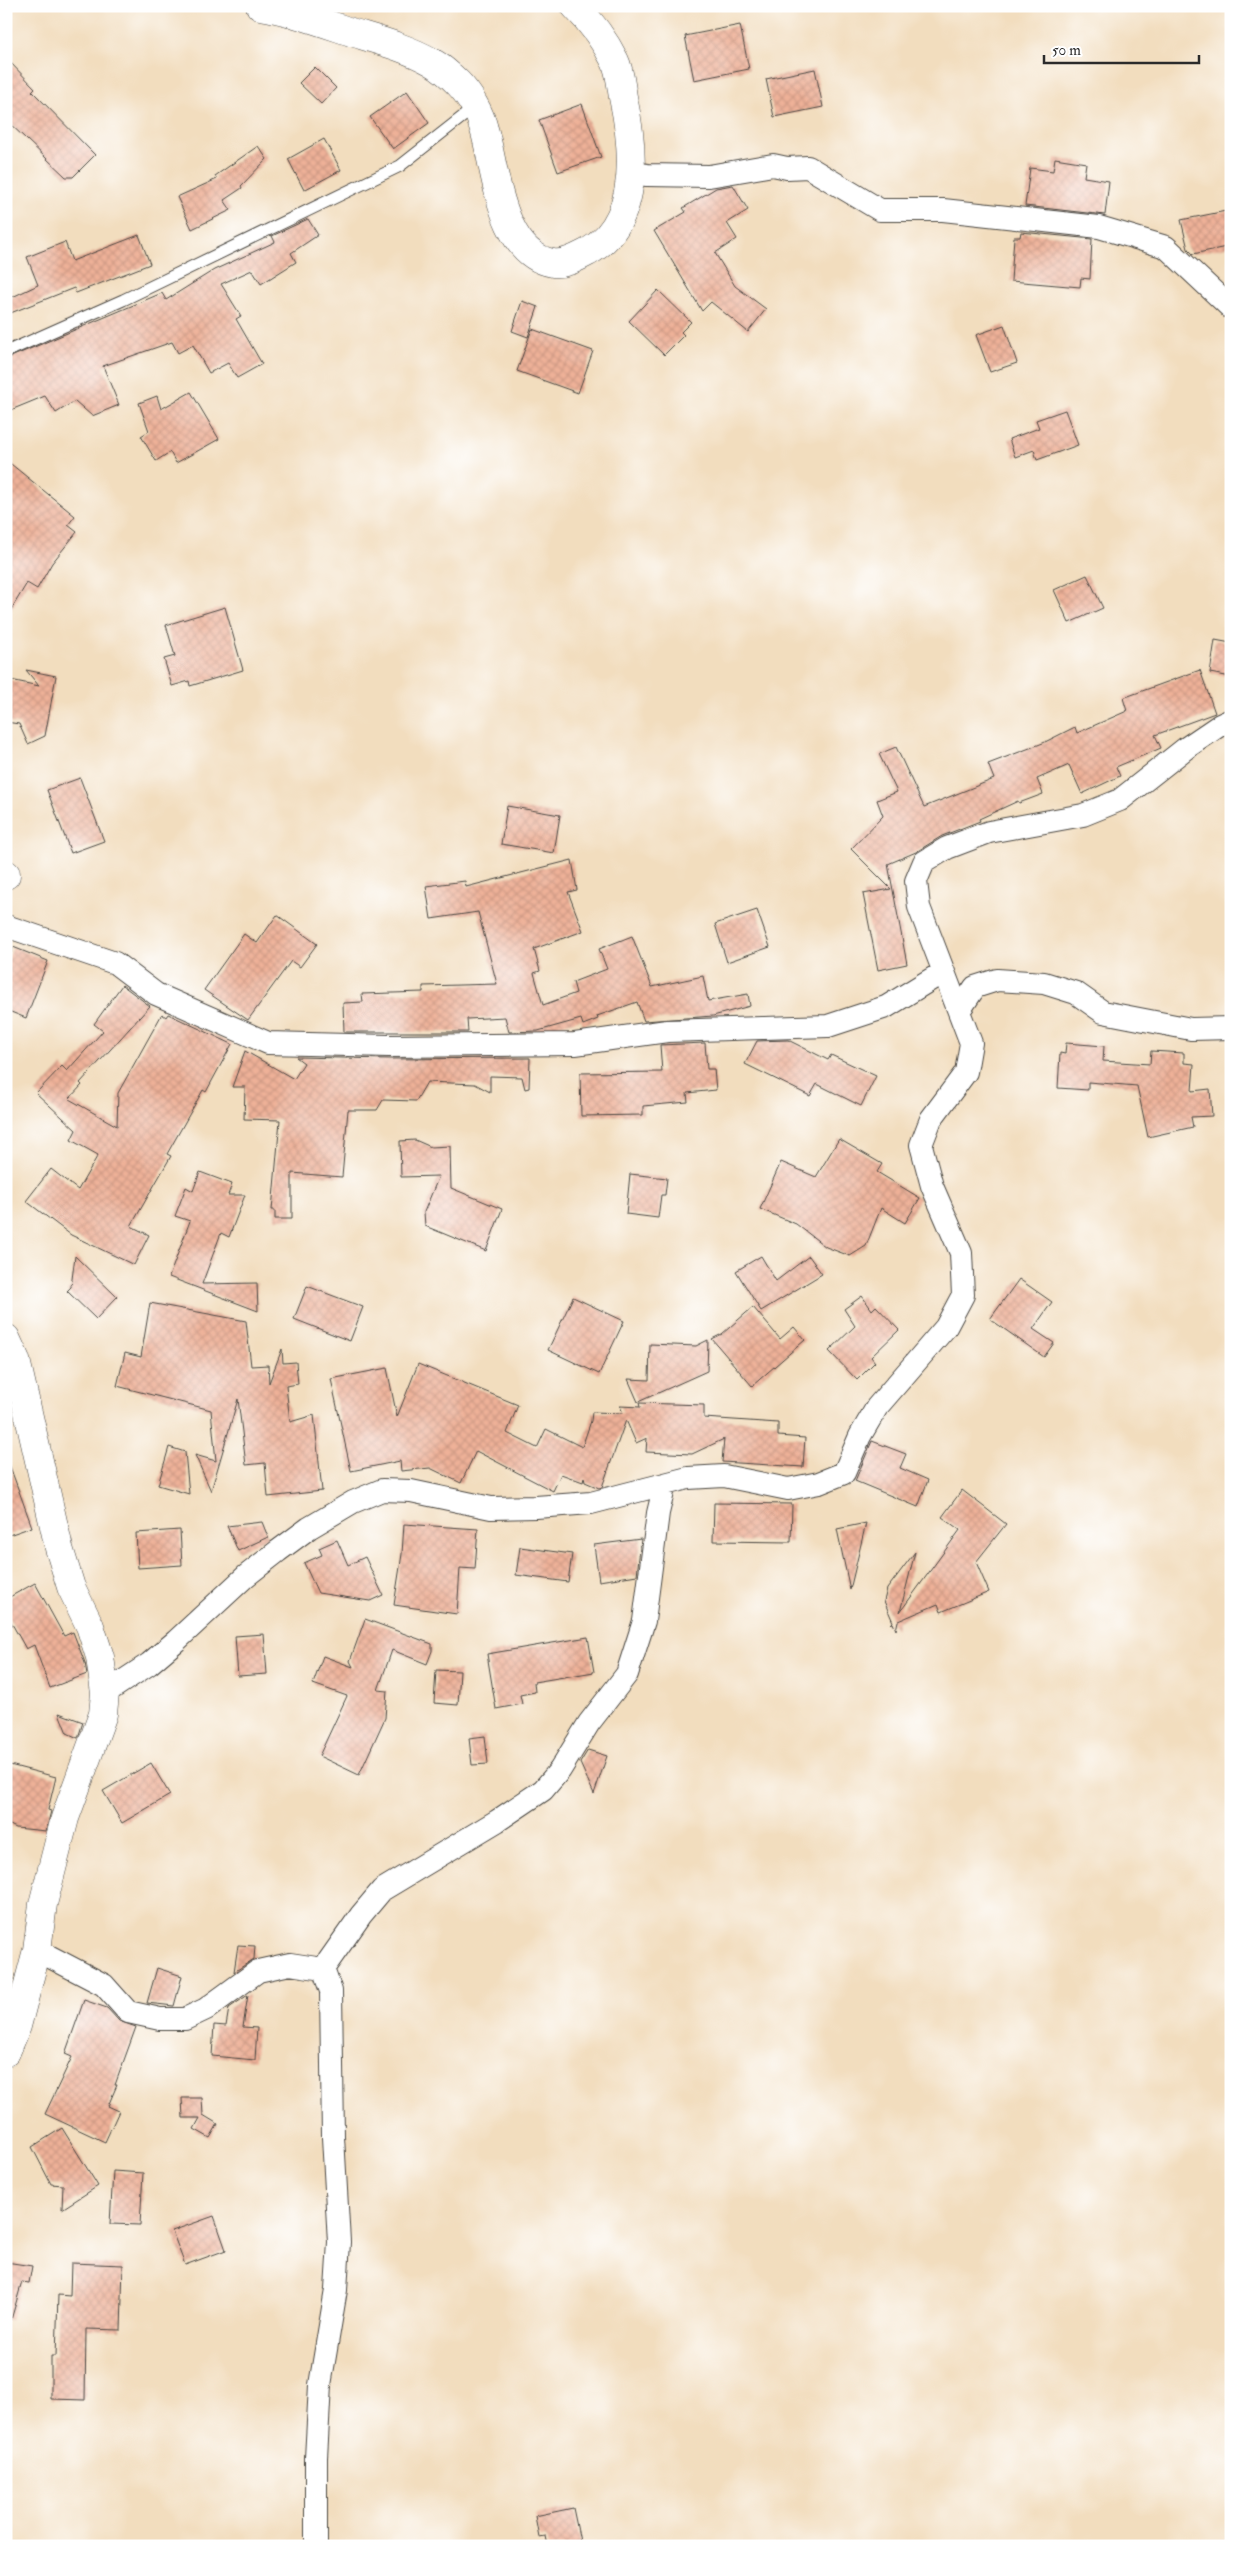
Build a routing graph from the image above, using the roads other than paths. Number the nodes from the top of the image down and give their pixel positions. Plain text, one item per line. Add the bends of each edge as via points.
1 (260, 6) edge
2 (575, 6) edge
3 (475, 107) junction
4 (632, 173) junction
5 (1231, 308) edge
6 (6, 352) edge
7 (1231, 720) edge
8 (6, 926) edge
9 (944, 972) junction
10 (959, 1011) junction
11 (1231, 1028) edge
12 (6, 1338) edge
13 (665, 1484) junction
14 (105, 1693) junction
15 (37, 1950) junction
16 (323, 1969) junction
17 (6, 2052) edge
18 (316, 2546) edge

1 - 3 main road via 387,43 432,62 459,84
2 - 4 main road via 588,19 616,62 627,113
3 - 4 main road via 484,128 501,202 509,222 520,242 537,257 553,263 567,262 595,248 608,235 627,203
3 - 6 lane via 400,166
4 - 5 street via 709,176 773,165 808,167 880,210 944,210 1099,227 1166,247
7 - 9 street via 1186,748 1120,800 1083,815 989,832 947,848 924,862 916,881 919,907
8 - 9 street via 115,963 156,994 268,1043 389,1046 575,1044 667,1031 828,1026 886,1007
9 - 10 street
10 - 11 street via 975,987 997,980 1044,983 1076,993 1103,1012 1191,1030
10 - 13 street via 971,1043 966,1072 931,1119 921,1145 932,1186 961,1253 963,1295 946,1327 877,1407 844,1473 819,1483 788,1489 724,1476 688,1478
12 - 14 main road via 16,1360 59,1548 100,1657
13 - 14 street via 591,1503 536,1508 491,1508 411,1491 382,1490 353,1502 309,1528 233,1588 149,1664
13 - 16 street via 658,1513 644,1621 627,1674 589,1723 560,1770 543,1790 382,1890 360,1915
14 - 15 main road via 103,1714 65,1818 43,1904
15 - 16 street via 104,1985 128,2012 160,2018 185,2019 206,2009 258,1970 290,1964
15 - 17 main road via 17,2026
16 - 18 street via 331,1991 333,2137 339,2242 336,2290 320,2385

